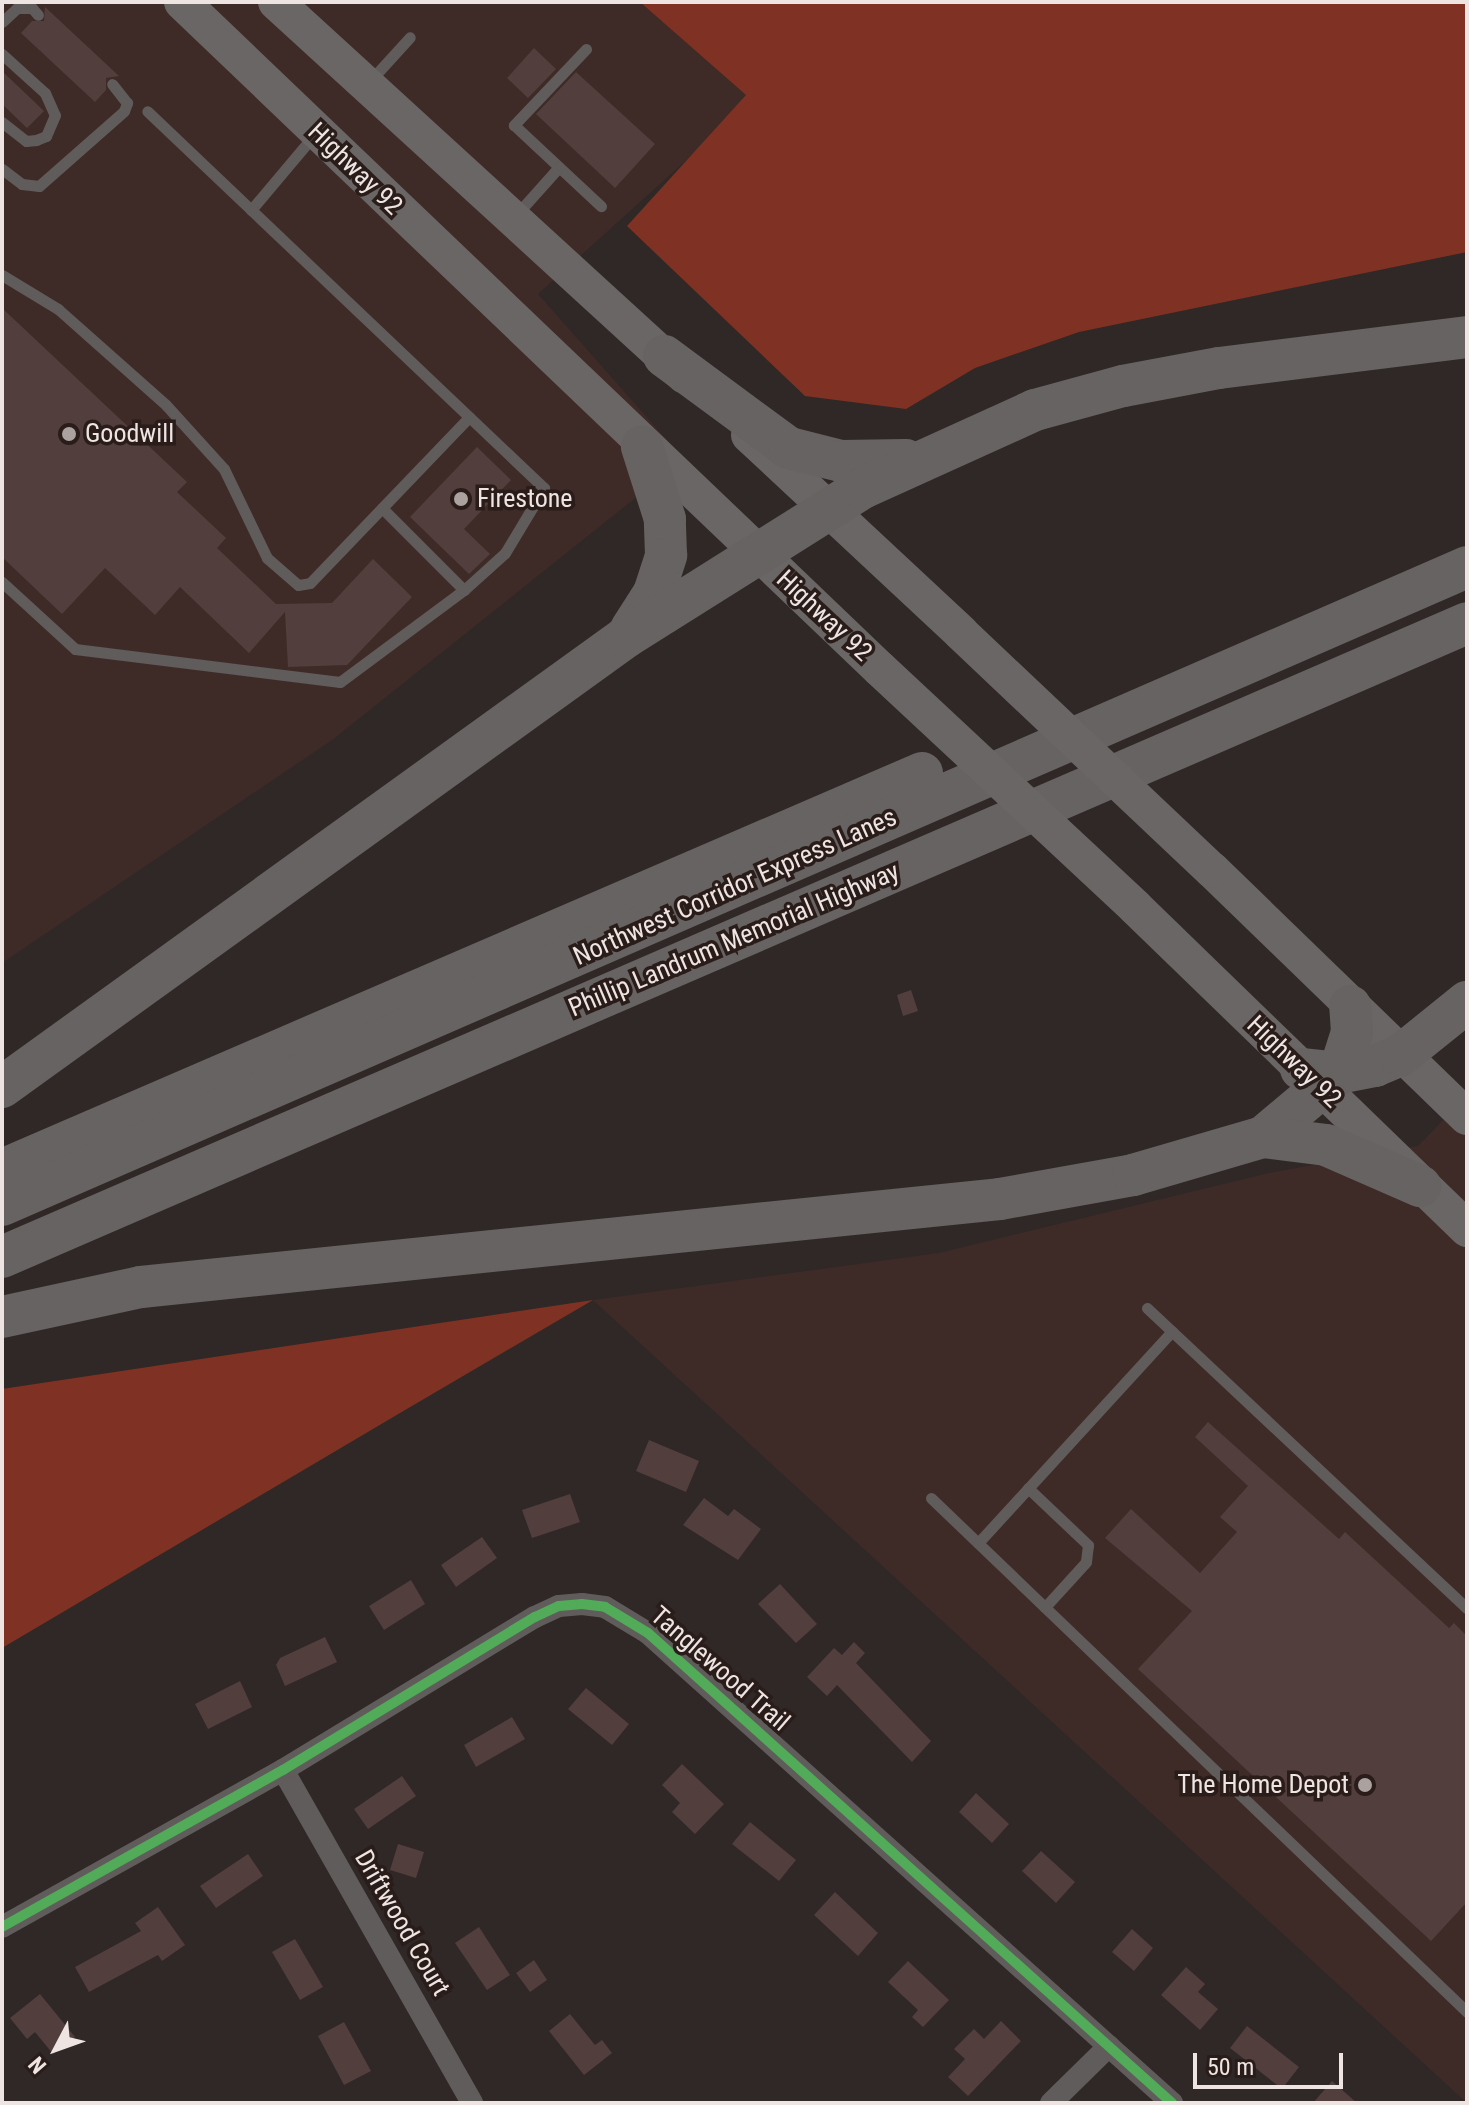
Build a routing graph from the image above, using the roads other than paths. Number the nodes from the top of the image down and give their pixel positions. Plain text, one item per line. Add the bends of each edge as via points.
1 (182, 2) edge
2 (276, 2) edge
3 (38, 15) dead end
4 (2, 22) edge
5 (410, 37) dead end
6 (586, 49) dead end
7 (2, 54) edge
8 (112, 84) dead end
9 (367, 84) junction
10 (147, 111) dead end
11 (2, 122) edge
12 (317, 131) junction
13 (559, 167) junction
14 (2, 169) edge
15 (601, 206) dead end
16 (251, 210) junction
17 (513, 218) junction
18 (2, 275) edge
19 (1467, 337) edge
20 (664, 356) junction
21 (469, 417) junction
22 (642, 447) junction
23 (919, 459) junction
24 (382, 508) junction
25 (830, 511) junction
26 (1467, 538) edge
27 (760, 555) junction
28 (1467, 567) edge
29 (2, 582) edge
30 (464, 590) junction
31 (1467, 623) edge
32 (626, 637) junction
33 (1467, 1002) edge
34 (1350, 1006) junction
35 (1401, 1055) junction
36 (1321, 1078) junction
37 (2, 1087) edge
38 (1467, 1117) edge
39 (1263, 1137) junction
40 (2, 1170) edge
41 (1420, 1186) junction
42 (2, 1205) edge
43 (1467, 1229) edge
44 (2, 1257) edge
45 (1147, 1308) dead end
46 (2, 1317) edge
47 (1172, 1331) junction
48 (1028, 1488) junction
49 (931, 1498) dead end
50 (978, 1543) junction
51 (1045, 1607) junction
52 (1467, 1608) edge
53 (283, 1770) junction
54 (2, 1927) edge
55 (1467, 2012) edge
56 (1109, 2046) junction
57 (472, 2103) edge
58 (1051, 2103) edge
59 (1172, 2103) edge

1 - 12 main road, Highway 92
2 - 9 main road
3 - 4 lane via 32,8 17,8
5 - 9 lane
6 - 13 lane via 514,125
7 - 11 lane via 45,93 55,115 46,136 36,140 26,141
8 - 14 lane via 127,103 124,111 39,186 22,184
9 - 17 main road
10 - 16 lane
12 - 16 lane
12 - 22 main road, Highway 92
13 - 15 lane
13 - 17 lane
16 - 21 lane
17 - 20 main road
18 - 24 lane via 58,309 166,405 224,469 267,558 298,585 310,583
19 - 23 highway via 1219,368 1123,386 1035,410
20 - 23 highway via 789,448 841,461
20 - 25 main road
21 - 24 lane
21 - 30 lane via 544,488 505,553
22 - 27 main road, Highway 92
22 - 32 highway via 665,519 666,555 654,593
23 - 25 highway
24 - 30 lane
25 - 27 highway
25 - 34 main road, bridge
26 - 40 highway
27 - 32 highway
27 - 36 main road, Highway 92, bridge
28 - 42 highway, Northwest Corridor Express Lanes
29 - 30 lane via 75,649 340,682
31 - 44 highway, Phillip Landrum Memorial Highway
32 - 37 highway
33 - 35 highway
34 - 35 main road
34 - 36 highway via 1352,1032
35 - 36 highway
35 - 38 main road
36 - 39 highway
36 - 41 main road, Highway 92
39 - 41 highway via 1326,1145
39 - 46 highway via 1133,1175 1000,1199 141,1287
41 - 43 main road, Highway 92
45 - 47 lane
47 - 48 lane
47 - 52 lane
48 - 50 lane
48 - 51 lane via 1088,1545 1086,1562
49 - 50 lane
50 - 51 lane
51 - 55 lane
53 - 54 street, Tanglewood Trail
53 - 56 street, Tanglewood Trail via 535,1617 559,1606 605,1607 660,1643
53 - 57 street, Driftwood Court
56 - 58 street
56 - 59 street, Tanglewood Trail

